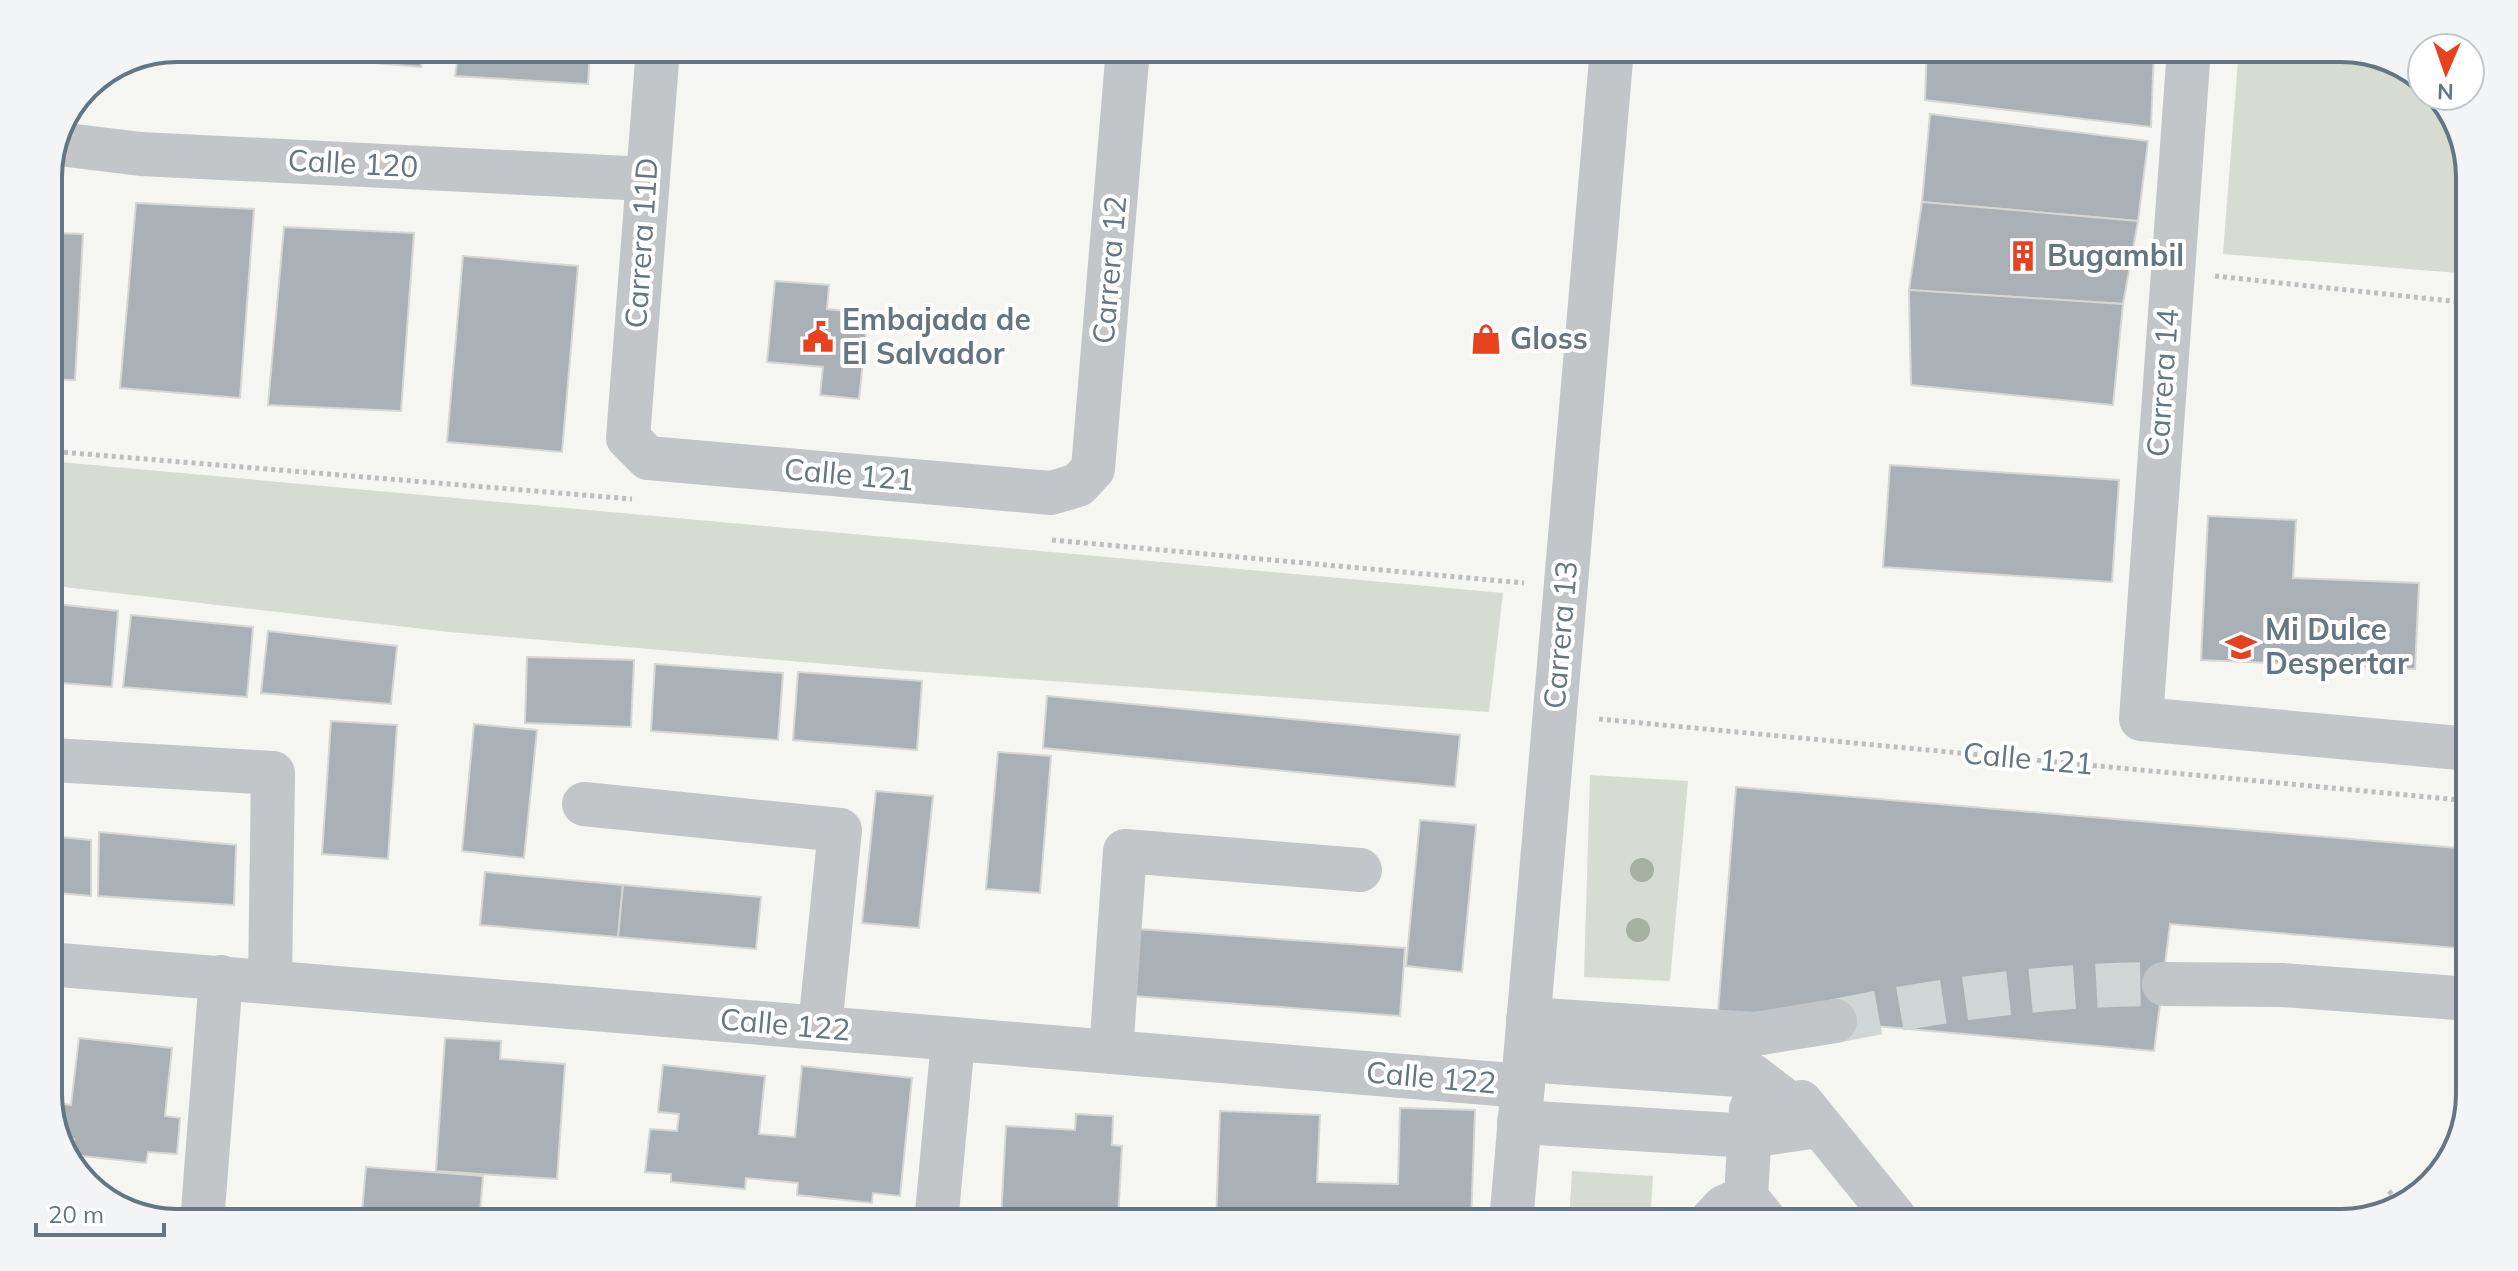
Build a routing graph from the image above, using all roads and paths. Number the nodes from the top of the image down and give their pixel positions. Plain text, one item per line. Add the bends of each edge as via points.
1 (657, 62) edge
2 (1127, 62) edge
3 (1611, 62) edge
4 (2188, 62) edge
5 (67, 145) edge
6 (647, 179) junction
7 (2170, 271) junction
8 (2456, 302) edge
9 (628, 438) joint
10 (1078, 485) joint
11 (1585, 718) dead end
12 (2456, 748) edge
13 (62, 761) edge
14 (2456, 800) edge
15 (584, 804) dead end
16 (1360, 870) dead end
17 (62, 965) edge
18 (221, 977) junction
19 (270, 982) junction
20 (2164, 984) tunnel mouth
21 (2456, 998) edge
22 (1835, 1021) tunnel mouth
23 (820, 1027) junction
24 (953, 1041) junction
25 (1111, 1052) junction
26 (1754, 1055) junction
27 (1524, 1072) junction
28 (1818, 1126) junction
29 (1750, 1136) junction
30 (2389, 1191) dead end
31 (2394, 1196) edge
32 (203, 1209) edge
33 (937, 1209) edge
34 (1512, 1209) edge
35 (1722, 1209) edge
36 (1746, 1209) edge
37 (1757, 1209) edge
38 (1887, 1209) edge

1 - 6 street, Carrera 11D
2 - 10 street, Carrera 12 via 1093,469
3 - 27 street, Carrera 13
4 - 7 street, Carrera 14
5 - 6 street, Calle 120 via 141,154
6 - 9 street, Carrera 11D
7 - 8 path
7 - 12 street, Carrera 14 via 2141,719
9 - 10 street, Calle 121 via 648,458 1051,493
11 - 14 path, Calle 121
13 - 19 street via 273,773
15 - 23 street via 840,830
16 - 25 street via 1125,851
17 - 18 street, Calle 122
18 - 19 street, Calle 122
18 - 32 street
19 - 23 street, Calle 122
20 - 21 street via 2282,985
22 - 26 street
23 - 24 street, Calle 122
24 - 25 street, Calle 122
24 - 33 street
25 - 27 street, Calle 122
26 - 27 street
26 - 28 street
26 - 29 street
27 - 29 street
27 - 34 street, Carrera 13
28 - 29 street
28 - 38 street
29 - 37 street
30 - 31 path
35 - 36 street

